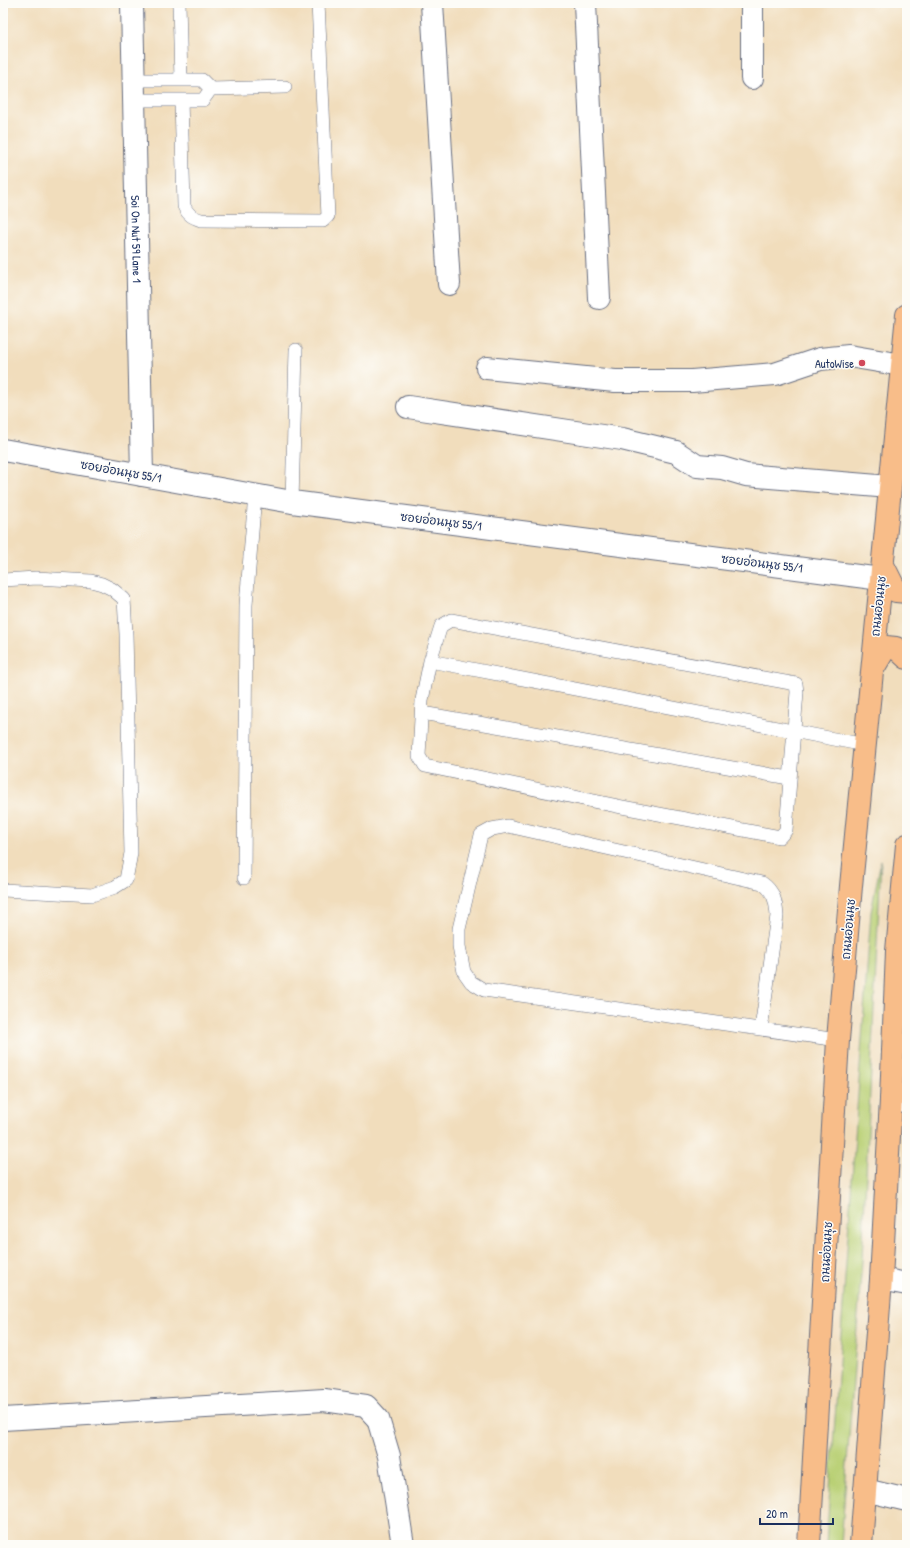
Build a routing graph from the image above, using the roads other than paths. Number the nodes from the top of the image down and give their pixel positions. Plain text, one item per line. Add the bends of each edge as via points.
1 (132, 3) edge
2 (178, 3) edge
3 (318, 3) edge
4 (432, 3) edge
5 (584, 3) edge
6 (752, 3) edge
7 (752, 78) dead end
8 (181, 80) junction
9 (285, 87) dead end
10 (211, 89) junction
11 (134, 90) junction
12 (181, 100) junction
13 (448, 284) dead end
14 (599, 298) dead end
15 (907, 315) edge
16 (296, 350) dead end
17 (902, 365) junction
18 (487, 368) dead end
19 (408, 407) dead end
20 (3, 450) edge
21 (142, 475) junction
22 (890, 487) junction
23 (255, 495) junction
24 (292, 502) junction
25 (882, 572) junction
26 (3, 580) edge
27 (907, 592) edge
28 (907, 658) edge
29 (430, 661) junction
30 (872, 672) junction
31 (422, 713) junction
32 (793, 730) junction
33 (865, 745) junction
34 (789, 778) junction
35 (907, 845) edge
36 (244, 878) dead end
37 (3, 890) edge
38 (902, 952) edge
39 (761, 1029) junction
40 (838, 1040) junction
41 (899, 1101) edge
42 (881, 1279) junction
43 (907, 1284) edge
44 (3, 1419) edge
45 (865, 1490) junction
46 (907, 1500) edge
47 (403, 1545) edge
48 (808, 1545) edge
49 (861, 1545) edge

1 - 11 street, Soi On Nut 59 Lane 1
2 - 8 lane
3 - 12 lane via 328,216 323,221 201,220 188,213 184,206
4 - 13 street
5 - 14 street
6 - 7 street
8 - 10 lane via 202,80
8 - 11 lane
9 - 10 lane
10 - 12 lane via 203,100
11 - 12 lane
11 - 21 street, Soi On Nut 59 Lane 1
15 - 17 main road, ถนนอ่อนนุช
16 - 24 lane
17 - 18 street via 849,356 820,359 775,374 684,381 615,381
17 - 22 main road, ถนนอ่อนนุช
19 - 22 street via 622,439 676,452 697,466 722,468 746,475
20 - 21 street, ซอยอ่อนนุช 55/1
21 - 23 street, ซอยอ่อนนุช 55/1
22 - 25 main road, ถนนอ่อนนุช
23 - 24 street, ซอยอ่อนนุช 55/1
23 - 36 lane via 246,605
24 - 25 street, ซอยอ่อนนุช 55/1
25 - 27 main road via 896,591
25 - 30 main road, ถนนอ่อนนุช
26 - 37 lane via 36,578 91,581 112,589 124,599 131,853 126,880 92,895
28 - 30 main road via 896,648 886,647
29 - 31 lane
29 - 32 lane
29 - 32 lane via 442,626 451,620 796,684
30 - 33 main road, ถนนอ่อนนุช
31 - 34 lane
31 - 34 lane via 419,756 425,766 780,837 786,830
32 - 33 lane
32 - 34 lane
33 - 40 main road, ถนนอ่อนนุช
35 - 38 main road
38 - 41 main road
39 - 39 lane via 484,990 471,982 464,972 459,929 481,835 492,829 508,826 762,883 768,887 776,903 777,916
39 - 40 lane
40 - 48 main road, ถนนอ่อนนุช
41 - 42 main road
42 - 43 street
42 - 45 main road
44 - 47 street via 324,1400 366,1406 378,1419 389,1456
45 - 46 street
45 - 49 main road

